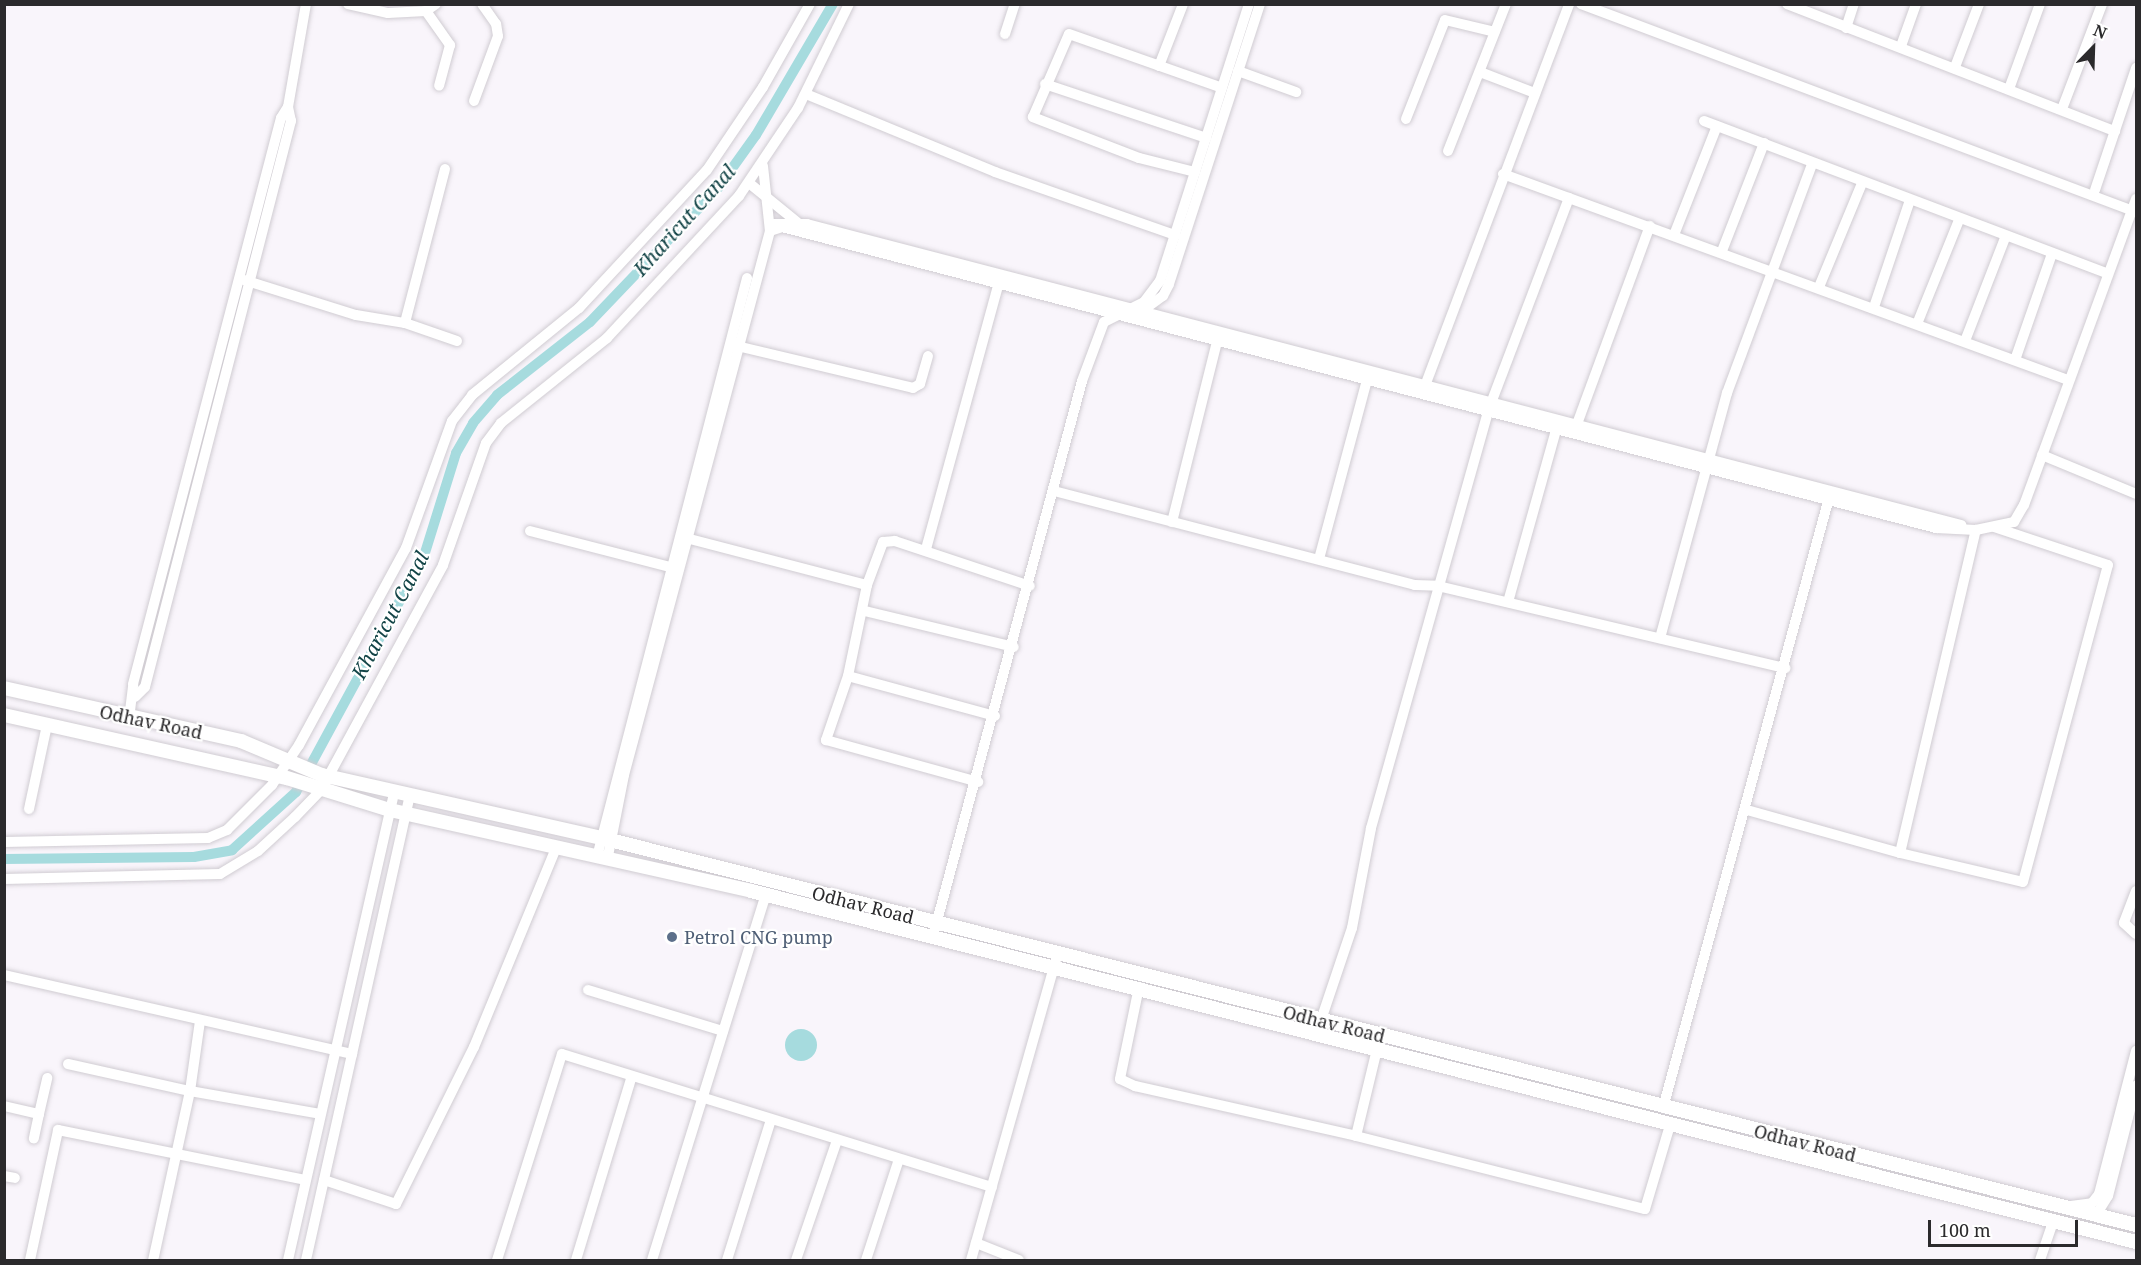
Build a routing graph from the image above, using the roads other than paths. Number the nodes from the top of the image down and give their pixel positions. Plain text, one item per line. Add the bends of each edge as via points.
1 (306, 4) edge
2 (348, 4) edge
3 (436, 4) edge
4 (482, 4) edge
5 (810, 4) edge
6 (849, 4) edge
7 (1016, 4) edge
8 (1183, 4) edge
9 (1249, 4) edge
10 (1260, 4) edge
11 (1506, 4) edge
12 (1569, 4) edge
13 (1581, 4) edge
14 (1599, 4) edge
15 (1787, 4) edge
16 (1854, 4) edge
17 (1916, 4) edge
18 (1979, 4) edge
19 (2040, 4) edge
20 (2102, 4) edge
21 (426, 11) junction
22 (1846, 28) junction
23 (1495, 33) junction
24 (1005, 34) dead end
25 (1901, 46) junction
26 (1160, 66) junction
27 (1955, 67) junction
28 (2136, 68) edge
29 (1238, 71) junction
30 (1479, 72) junction
31 (1045, 84) junction
32 (439, 86) dead end
33 (1222, 88) junction
34 (2009, 89) junction
35 (1296, 92) dead end
36 (1535, 93) junction
37 (806, 94) junction
38 (474, 101) dead end
39 (2062, 109) junction
40 (1406, 119) dead end
41 (1704, 121) dead end
42 (1717, 126) junction
43 (2115, 131) junction
44 (1206, 138) junction
45 (1764, 143) junction
46 (1448, 151) dead end
47 (1812, 164) junction
48 (763, 166) junction
49 (445, 169) dead end
50 (1195, 172) junction
51 (1503, 174) junction
52 (749, 183) junction
53 (1862, 183) junction
54 (2095, 190) junction
55 (768, 197) junction
56 (1569, 198) junction
57 (1910, 200) junction
58 (2135, 206) edge
59 (1959, 220) junction
60 (1650, 226) junction
61 (796, 227) junction
62 (768, 229) junction
63 (1175, 235) junction
64 (1674, 235) junction
65 (2005, 238) junction
66 (1722, 251) junction
67 (2052, 254) junction
68 (1771, 269) junction
69 (2107, 273) junction
70 (245, 281) junction
71 (999, 286) junction
72 (1819, 287) junction
73 (1159, 295) junction
74 (1874, 307) junction
75 (1142, 313) junction
76 (1127, 314) junction
77 (1114, 316) junction
78 (1160, 322) junction
79 (405, 323) junction
80 (1917, 324) junction
81 (1096, 340) junction
82 (457, 341) dead end
83 (1217, 341) junction
84 (1965, 342) junction
85 (737, 346) junction
86 (928, 356) dead end
87 (2015, 360) junction
88 (1367, 380) junction
89 (2068, 380) junction
90 (1424, 390) junction
91 (1490, 407) junction
92 (1557, 424) junction
93 (1577, 424) junction
94 (2042, 454) junction
95 (1710, 464) junction
96 (1054, 491) junction
97 (2136, 494) edge
98 (1830, 495) junction
99 (1172, 522) junction
100 (1994, 527) junction
101 (1976, 530) junction
102 (530, 531) dead end
103 (686, 538) junction
104 (926, 549) junction
105 (1319, 559) junction
106 (670, 567) junction
107 (867, 585) junction
108 (1030, 586) junction
109 (1438, 586) junction
110 (1508, 602) junction
111 (865, 611) junction
112 (1660, 638) junction
113 (1014, 647) junction
114 (1785, 668) junction
115 (848, 676) junction
116 (4, 688) edge
117 (4, 715) edge
118 (995, 716) junction
119 (129, 718) junction
120 (47, 725) junction
121 (291, 763) junction
122 (325, 775) junction
123 (283, 777) junction
124 (978, 782) junction
125 (321, 790) junction
126 (394, 792) junction
127 (410, 796) junction
128 (29, 809) dead end
129 (390, 810) junction
130 (1747, 810) junction
131 (408, 813) junction
132 (4, 842) edge
133 (557, 846) junction
134 (604, 847) junction
135 (1900, 854) junction
136 (4, 879) edge
137 (2136, 891) edge
138 (766, 894) junction
139 (935, 930) junction
140 (2136, 934) edge
141 (1057, 960) junction
142 (4, 975) edge
143 (1139, 987) junction
144 (588, 990) dead end
145 (1321, 1020) junction
146 (200, 1021) junction
147 (723, 1031) junction
148 (1377, 1049) junction
149 (335, 1050) junction
150 (2136, 1051) edge
151 (352, 1054) junction
152 (68, 1064) dead end
153 (632, 1077) junction
154 (47, 1078) dead end
155 (2136, 1086) edge
156 (189, 1091) junction
157 (701, 1098) junction
158 (4, 1106) edge
159 (1663, 1108) junction
160 (39, 1114) junction
161 (320, 1114) junction
162 (771, 1120) junction
163 (1670, 1125) junction
164 (1356, 1136) junction
165 (34, 1138) dead end
166 (837, 1140) junction
167 (177, 1153) junction
168 (899, 1160) junction
169 (305, 1180) junction
170 (324, 1180) junction
171 (992, 1187) junction
172 (2103, 1195) junction
173 (2058, 1206) junction
174 (2096, 1215) junction
175 (2053, 1222) junction
176 (2136, 1225) edge
177 (2095, 1231) junction
178 (2136, 1242) edge
179 (976, 1243) junction
180 (30, 1260) edge
181 (153, 1260) edge
182 (288, 1260) edge
183 (306, 1260) edge
184 (497, 1260) edge
185 (576, 1260) edge
186 (652, 1260) edge
187 (728, 1260) edge
188 (796, 1260) edge
189 (866, 1260) edge
190 (971, 1260) edge
191 (1019, 1260) edge
192 (2040, 1260) edge

1 - 70 street via 288,107 281,118
2 - 21 street via 388,13
3 - 21 street
4 - 38 street via 498,36
5 - 121 street via 763,87 707,171 579,308 472,395 452,421 406,548
6 - 37 street
7 - 24 street
8 - 26 street
9 - 33 street
10 - 29 street
11 - 23 street
12 - 36 street
13 - 58 street
14 - 54 street
15 - 22 street
16 - 22 street
17 - 25 street
18 - 27 street
19 - 34 street
20 - 39 street
21 - 32 street via 450,45
22 - 25 street
23 - 30 street
23 - 40 street via 1445,20
25 - 27 street
26 - 31 street via 1069,34
26 - 33 street
27 - 34 street
28 - 43 street
29 - 35 street
29 - 73 street
30 - 36 street
30 - 46 street
31 - 44 street
31 - 50 street via 1034,117 1139,158
33 - 44 street
34 - 39 street
36 - 51 street
37 - 48 street
37 - 63 street via 995,172
39 - 43 street
41 - 42 street
42 - 45 street
42 - 64 street
43 - 54 street
44 - 50 street
45 - 47 street
45 - 66 street
47 - 53 street
47 - 68 street
48 - 52 street
48 - 55 street
49 - 79 street
50 - 63 street
51 - 56 street
51 - 90 street
52 - 55 street
52 - 122 street via 607,338 501,423 486,443 443,566
53 - 57 street
53 - 72 street
54 - 58 street
55 - 61 street
55 - 62 street
56 - 60 street
56 - 91 street
57 - 59 street
57 - 74 street
58 - 69 street
59 - 65 street
59 - 80 street
60 - 64 street
60 - 93 street
61 - 62 street
61 - 71 street
61 - 76 street
62 - 85 street
62 - 106 street via 728,344
63 - 73 street
64 - 66 street
65 - 67 street
65 - 84 street
66 - 68 street
67 - 69 street
67 - 87 street
68 - 72 street
68 - 95 street via 1727,393
69 - 89 street
70 - 79 street via 356,315
70 - 119 street via 133,684 135,697
71 - 77 street
71 - 104 street
72 - 74 street
73 - 75 street
73 - 76 street
73 - 78 street
74 - 80 street
75 - 76 street
75 - 78 street
76 - 77 street
76 - 78 street
76 - 81 street via 1111,323
77 - 81 street via 1104,322
78 - 83 street
78 - 90 street
79 - 82 street
80 - 84 street
81 - 96 street
83 - 88 street
83 - 99 street
84 - 87 street
85 - 86 street via 913,388 920,384
85 - 103 street
87 - 89 street
88 - 90 street
88 - 105 street
89 - 94 street
90 - 91 street
91 - 92 street
91 - 109 street
92 - 93 street
92 - 95 street
92 - 110 street
93 - 95 street
94 - 97 street
94 - 100 street via 2014,522
95 - 98 street
95 - 112 street
96 - 99 street
96 - 108 street
98 - 101 street
98 - 114 street
99 - 105 street
100 - 101 street
100 - 135 street via 2108,565 2063,747 2024,882
101 - 135 street
102 - 106 street
103 - 107 street
103 - 134 street
104 - 107 street via 883,542
104 - 108 street
105 - 109 street via 1415,585
106 - 134 street
107 - 111 street
108 - 113 street
109 - 110 street
109 - 145 street via 1371,828 1352,928
110 - 112 street
111 - 113 street
111 - 115 street
112 - 114 street
113 - 118 street
114 - 130 street
115 - 118 street
115 - 124 street via 826,740
116 - 119 main road, Odhav Road
117 - 120 main road, Odhav Road
118 - 124 street
119 - 121 main road, Odhav Road via 241,741
120 - 123 main road, Odhav Road
120 - 128 street
121 - 122 main road, Odhav Road
121 - 123 street
122 - 125 street
122 - 126 main road, Odhav Road
123 - 125 main road, Odhav Road
123 - 132 street via 227,830 208,838
124 - 139 street
125 - 129 main road, Odhav Road
125 - 136 street via 258,851 220,874
126 - 127 main road, Odhav Road
126 - 129 street
127 - 131 street
127 - 134 main road, Odhav Road
129 - 131 main road, Odhav Road
129 - 149 street
130 - 135 street
130 - 159 street
131 - 133 main road, Odhav Road
131 - 151 street
133 - 134 main road, Odhav Road
133 - 170 street via 474,1047 396,1204
134 - 138 main road, Odhav Road
134 - 139 main road, Odhav Road
137 - 140 street via 2124,922
138 - 139 main road, Odhav Road
138 - 147 street
139 - 141 main road, Odhav Road
141 - 143 main road, Odhav Road
141 - 145 main road, Odhav Road
141 - 171 street
142 - 146 street
143 - 148 main road, Odhav Road
143 - 164 street via 1122,1081
144 - 147 street
145 - 159 main road, Odhav Road
146 - 149 street
146 - 156 street
147 - 157 street
148 - 163 main road, Odhav Road
148 - 164 street
149 - 151 street
149 - 161 street
150 - 172 street
151 - 170 street
152 - 156 street
153 - 157 street
153 - 184 street via 562,1054
153 - 185 street
154 - 160 street
155 - 172 street
156 - 161 street
156 - 167 street
157 - 162 street
157 - 186 street
158 - 160 street
159 - 173 main road, Odhav Road
160 - 165 street
161 - 169 street
162 - 166 street
162 - 187 street
163 - 164 street via 1645,1209
163 - 175 main road, Odhav Road
166 - 168 street
166 - 188 street
167 - 169 street
167 - 180 street via 58,1130
167 - 181 street
168 - 171 street
168 - 189 street
169 - 182 street
170 - 183 street
171 - 179 street
172 - 173 street via 2092,1203
172 - 174 street
173 - 174 main road, Odhav Road
173 - 175 main road
174 - 176 main road
174 - 177 main road
175 - 177 main road, Odhav Road
175 - 192 street
177 - 178 main road
179 - 190 street
179 - 191 street

